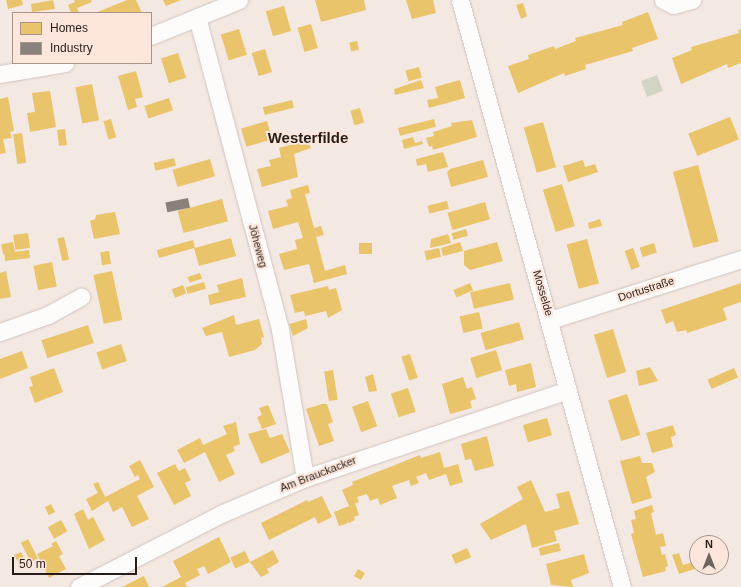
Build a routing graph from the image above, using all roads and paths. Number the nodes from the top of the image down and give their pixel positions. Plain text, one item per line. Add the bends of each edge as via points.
1 (239, 0) edge
2 (663, 0) edge
3 (692, 0) edge
4 (462, 1) edge
5 (198, 17) junction
6 (152, 36) edge
7 (59, 64) edge
8 (0, 74) edge
9 (741, 259) edge
10 (81, 296) dead end
11 (550, 320) junction
12 (0, 332) edge
13 (568, 390) junction
14 (305, 478) junction
15 (80, 587) edge
16 (622, 587) edge

1 - 5 street
2 - 3 street via 673,5
4 - 11 street, Mosselde
5 - 6 street
5 - 14 street, Jöheweg via 280,330
7 - 8 street
9 - 11 street, Dortustraße
10 - 12 street via 48,315
11 - 13 street, Mosselde
13 - 14 street, Am Brauckacker
13 - 16 street, Mosselde
14 - 15 street, Am Brauckacker via 223,513

